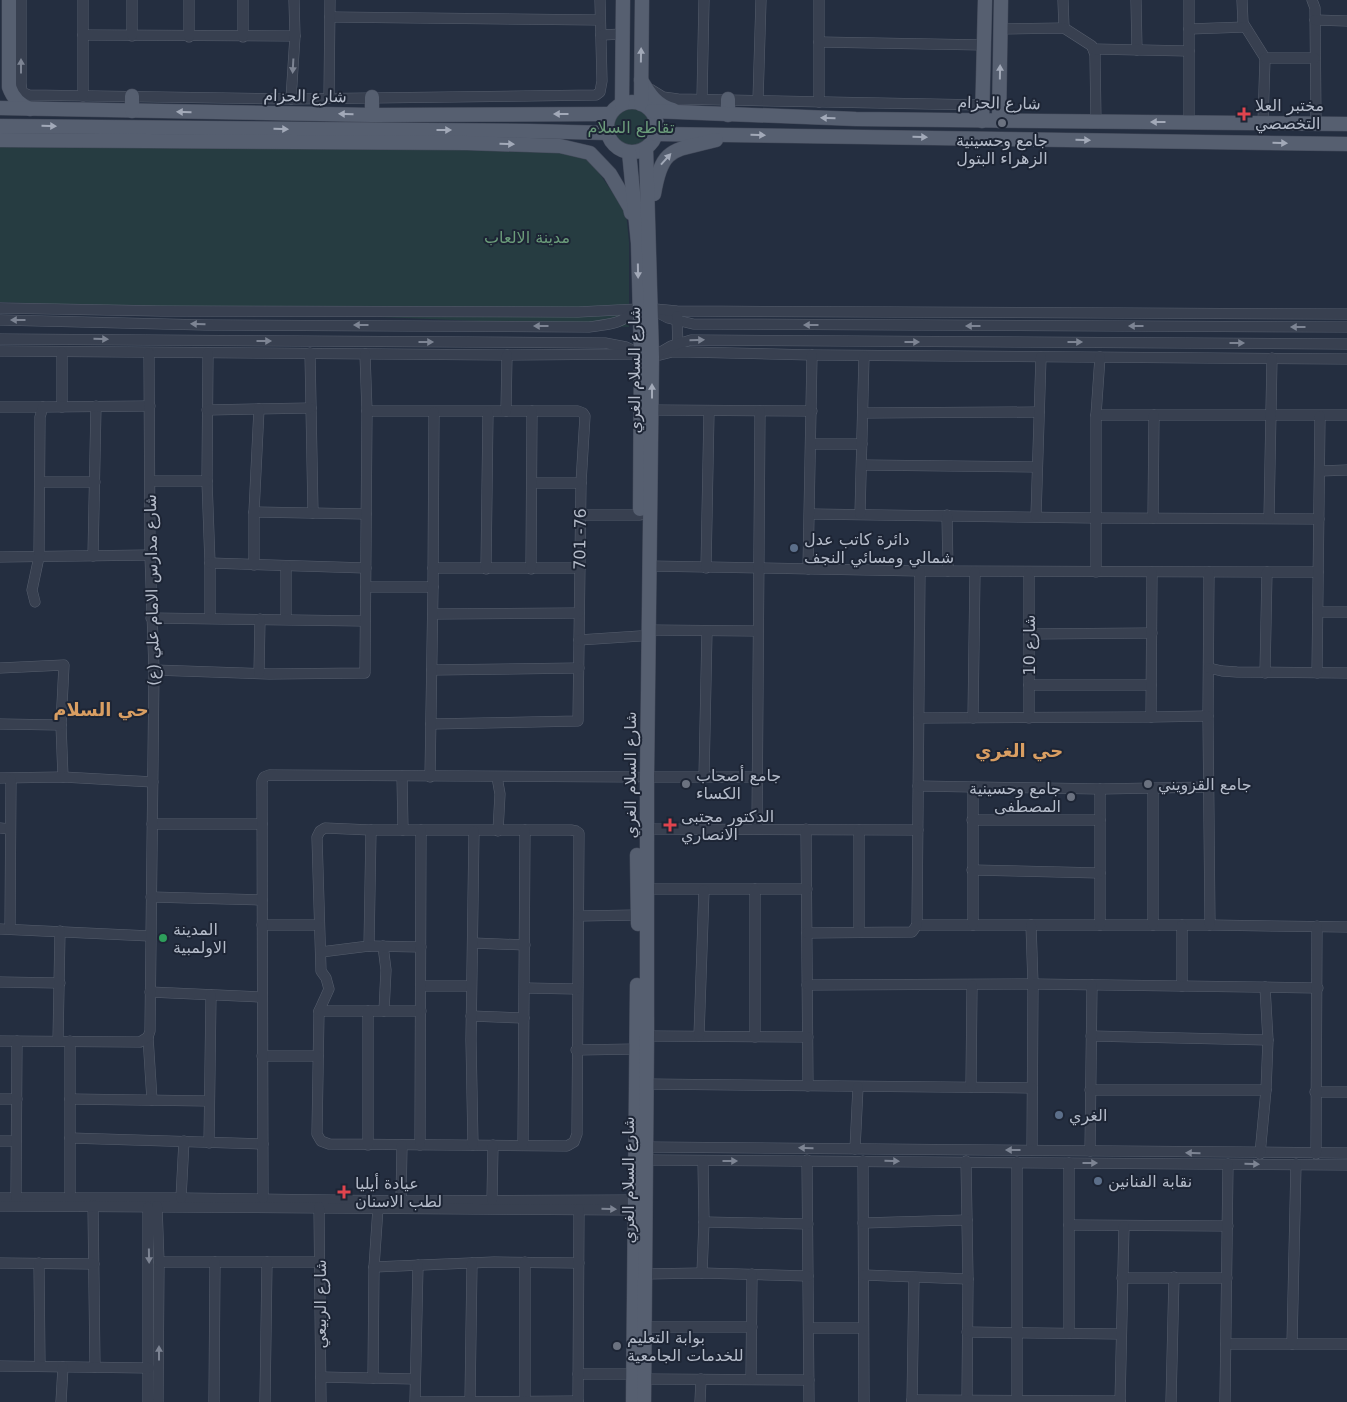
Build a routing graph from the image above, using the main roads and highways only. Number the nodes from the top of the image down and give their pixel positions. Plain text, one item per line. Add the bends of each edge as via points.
1 (623, 0) edge
2 (642, 0) edge
3 (985, 0) edge
4 (1001, 0) edge
5 (15, 6) edge
6 (4, 73) edge
7 (622, 79) junction
8 (642, 82) junction
9 (132, 96) road end
10 (372, 97) road end
11 (728, 99) road end
12 (622, 104) junction
13 (0, 108) edge
14 (646, 108) junction
15 (30, 109) junction
16 (132, 111) junction
17 (222, 112) junction
18 (249, 113) junction
19 (592, 114) junction
20 (610, 114) junction
21 (686, 114) junction
22 (372, 115) junction
23 (728, 115) junction
24 (896, 120) junction
25 (982, 120) junction
26 (999, 121) junction
27 (1220, 123) junction
28 (1257, 123) junction
29 (1347, 124) edge
30 (0, 126) edge
31 (113, 127) junction
32 (221, 128) junction
33 (251, 128) junction
34 (393, 130) junction
35 (530, 131) junction
36 (607, 133) junction
37 (656, 134) junction
38 (736, 135) junction
39 (872, 137) junction
40 (0, 140) edge
41 (113, 141) junction
42 (1219, 142) junction
43 (1252, 142) junction
44 (406, 143) junction
45 (1347, 144) edge
46 (646, 148) junction
47 (629, 152) junction
48 (633, 195) junction
49 (649, 222) junction
50 (638, 241) junction
51 (645, 309) junction
52 (646, 355) junction
53 (645, 495) junction
54 (644, 633) junction
55 (642, 777) junction
56 (642, 967) junction
57 (639, 1357) junction
58 (639, 1376) junction
59 (633, 1402) edge
60 (644, 1402) edge

1 - 7 main road
8 -> 2 main road
3 - 25 main road
26 -> 4 main road
5 - 6 main road
6 - 15 main road via 11,93
7 - 12 main road
7 - 19 main road via 611,101
8 - 14 main road
8 - 21 main road via 660,105
9 - 16 main road
10 - 22 main road
11 - 23 main road
12 - 14 main road via 635,102
12 - 20 main road
13 - 15 main road, شارع الحزام
14 - 21 main road, شارع الحزام
14 - 37 main road via 657,122
15 - 16 main road, شارع الحزام
17 -> 16 main road, شارع الحزام
17 - 18 main road, شارع الحزام
17 - 32 main road via 226,120
22 -> 18 main road, شارع الحزام
18 - 33 main road via 245,121
19 - 20 main road, شارع الحزام
19 -> 22 main road, شارع الحزام
20 - 36 main road
21 - 23 main road, شارع الحزام
24 -> 23 main road, شارع الحزام
24 - 25 main road, شارع الحزام
24 - 39 main road via 881,124 865,123 862,131
25 - 26 main road, شارع الحزام
27 -> 26 main road, شارع الحزام
27 - 28 main road, شارع الحزام
27 - 42 main road via 1227,132
28 - 29 main road, شارع الحزام
28 - 43 main road via 1244,128 1243,135
30 -> 31 main road, شارع الحزام
31 - 32 main road, شارع الحزام
31 - 41 main road
32 - 33 main road, شارع الحزام
33 -> 34 main road, شارع الحزام
34 -> 35 main road, شارع الحزام
34 - 44 main road
35 - 36 main road, شارع الحزام
35 - 48 main road via 605,146 620,161
36 - 47 main road via 615,146
37 - 38 main road
37 - 46 main road
38 -> 39 main road
49 -> 38 main road via 657,176 664,160 675,151
39 -> 42 main road
40 - 41 main road
41 - 44 main road
42 - 43 main road
43 -> 45 main road
44 -> 50 main road via 560,146 590,153 610,174 630,208
46 - 47 main road
46 - 49 main road, شارع السلام الغري
47 - 48 main road, شارع السلام الغري
48 - 50 main road, شارع السلام الغري
49 - 51 main road, شارع السلام الغري
50 -> 51 main road, شارع السلام الغري
51 - 52 main road, شارع السلام الغري
52 - 53 main road, شارع السلام الغري
53 -> 52 main road, شارع السلام الغري via 652,410
53 - 54 main road, شارع السلام الغري via 649,566
53 - 54 main road, شارع السلام الغري via 640,515
54 - 55 main road, شارع السلام الغري
55 - 56 main road, شارع السلام الغري via 638,915
55 - 56 main road, شارع السلام الغري via 647,829
56 - 57 main road, شارع السلام الغري via 636,1049
56 - 57 main road, شارع السلام الغري via 647,1036 645,1327
57 - 58 main road, شارع السلام الغري
58 - 59 main road, شارع السلام الغري
58 - 60 main road, شارع السلام الغري

